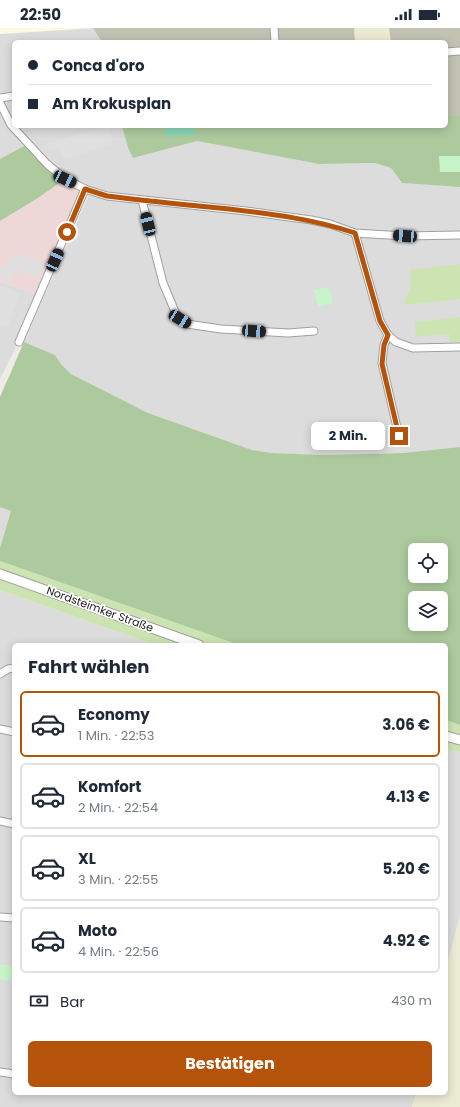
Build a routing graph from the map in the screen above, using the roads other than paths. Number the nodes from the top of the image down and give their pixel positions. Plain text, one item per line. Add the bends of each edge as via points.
1 (274, 28) edge
2 (275, 40) edge
3 (460, 51) edge
4 (448, 52) edge
5 (12, 96) edge
6 (0, 98) edge
7 (0, 103) edge
8 (12, 127) edge
9 (13, 128) edge
10 (85, 189) junction
11 (142, 200) junction
12 (355, 233) junction
13 (460, 235) edge
14 (314, 332) dead end
15 (388, 335) junction
16 (18, 342) dead end
17 (460, 347) edge
18 (399, 436) dead end
19 (0, 574) edge
20 (193, 643) edge
21 (12, 668) edge
22 (0, 674) edge
23 (0, 729) edge
24 (12, 732) edge
25 (448, 737) edge
26 (460, 740) edge
27 (0, 821) edge
28 (12, 824) edge
29 (0, 917) edge
30 (12, 918) edge
31 (0, 1072) edge
32 (12, 1074) edge

1 - 2 street
3 - 4 street
5 - 6 street
7 - 8 street
9 - 10 street via 47,164 65,179
10 - 11 street via 107,196
10 - 16 street
11 - 12 street via 311,220
11 - 14 street via 163,283 180,319 187,324 221,329 288,334
12 - 13 street via 405,236
12 - 15 street via 380,321
15 - 17 street via 396,342 413,348
15 - 18 street via 382,364
19 - 20 street, Nordsteimker Straße
21 - 22 street
23 - 24 street
25 - 26 street
27 - 28 street
29 - 30 street
31 - 32 street

